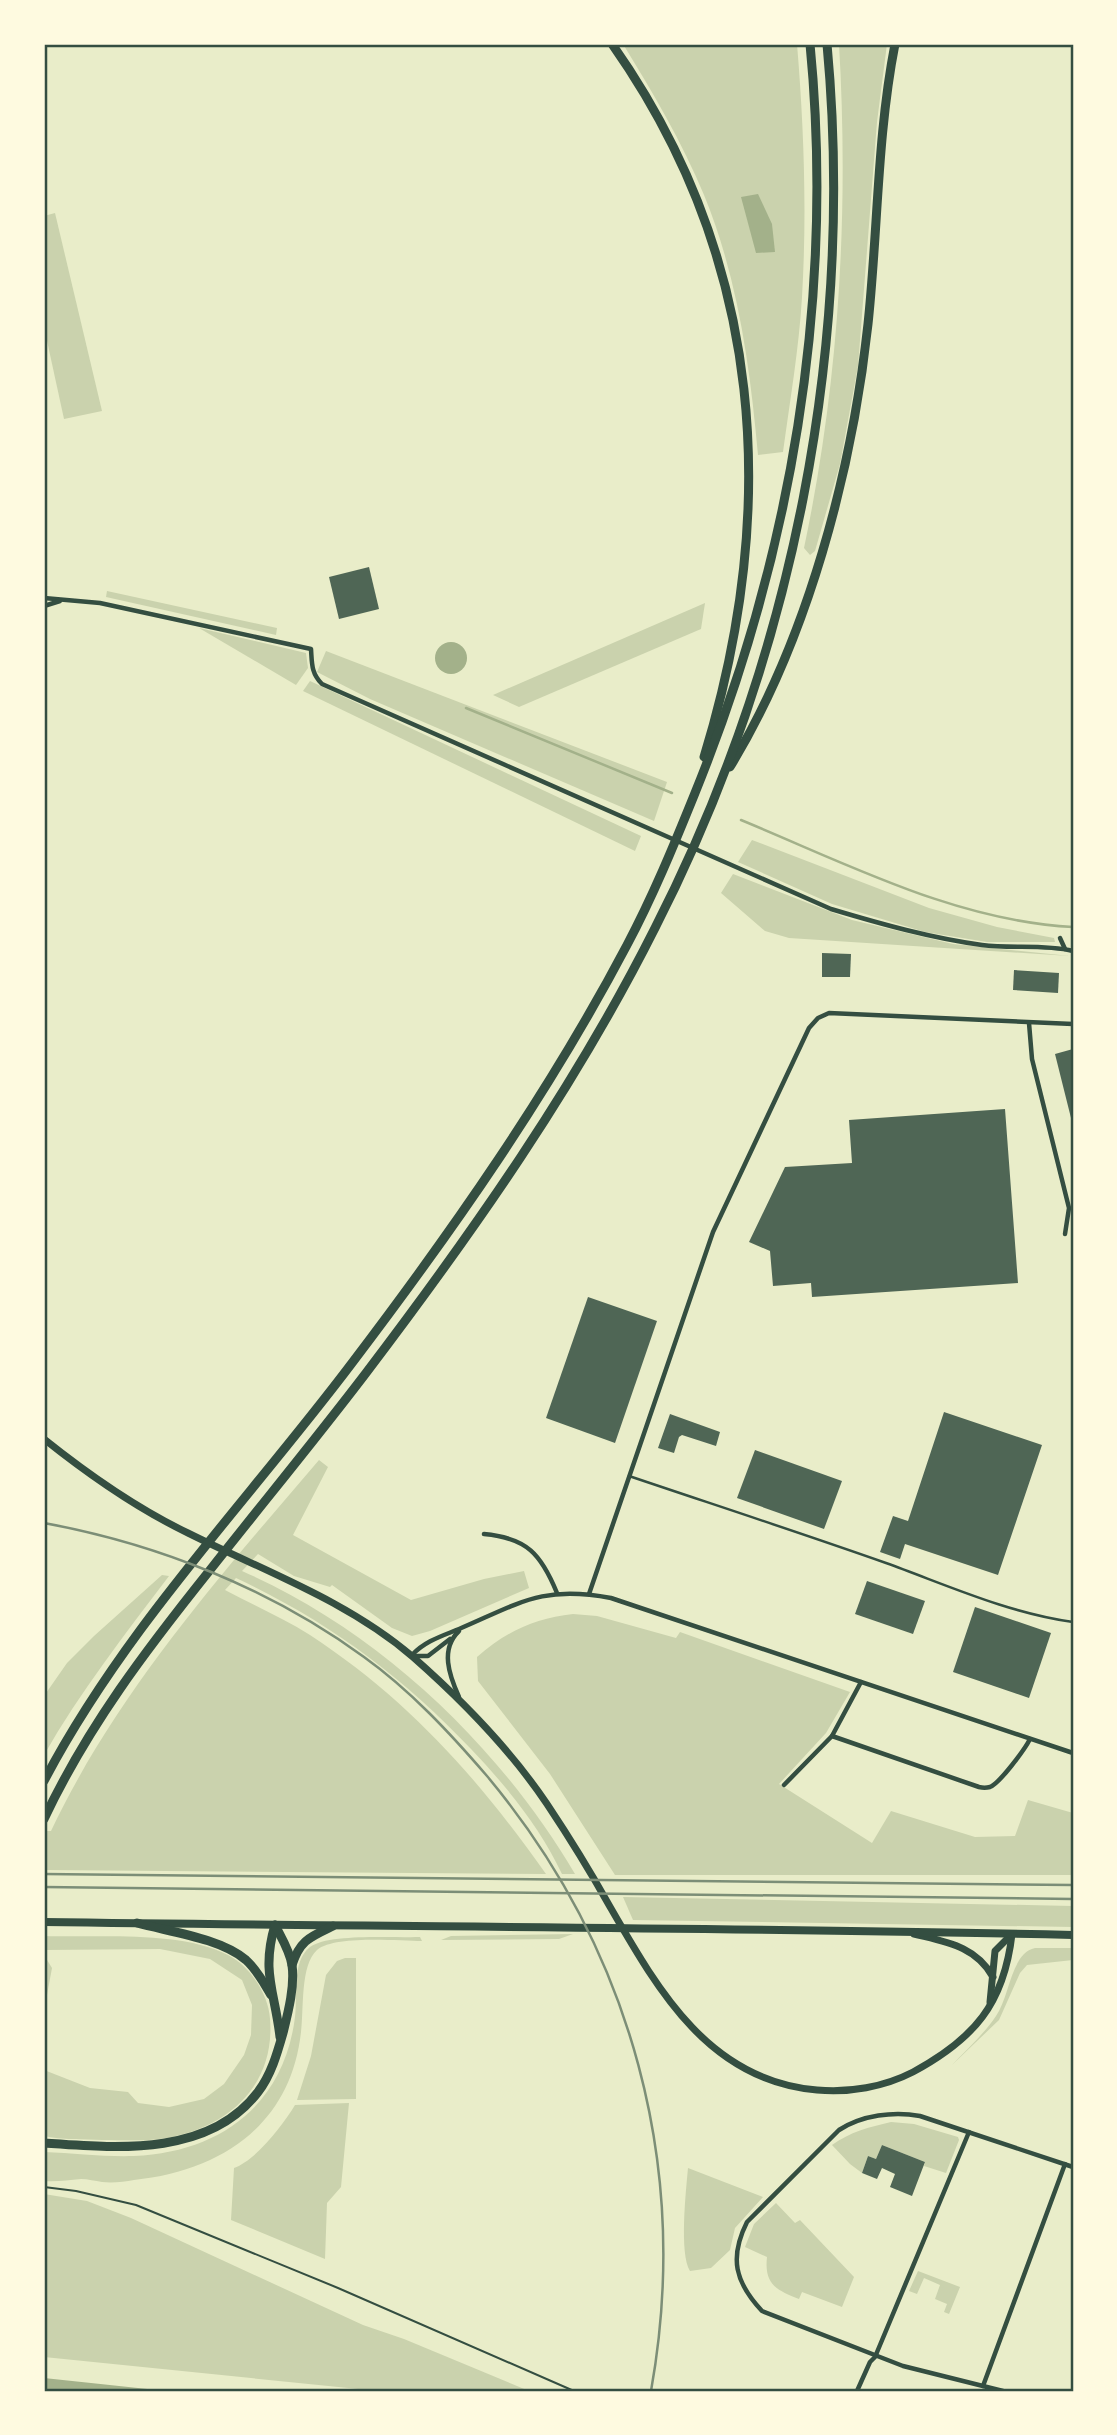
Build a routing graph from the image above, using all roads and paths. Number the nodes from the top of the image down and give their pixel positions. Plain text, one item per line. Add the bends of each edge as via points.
1 (612, 44) edge
2 (810, 44) edge
3 (827, 44) edge
4 (895, 44) edge
5 (44, 598) edge
6 (65, 599) junction
7 (44, 606) edge
8 (720, 783) junction
9 (686, 816) junction
10 (1059, 938) dead end
11 (1066, 949) junction
12 (1073, 951) edge
13 (1028, 1023) junction
14 (1073, 1024) edge
15 (1065, 1234) dead end
16 (44, 1439) edge
17 (629, 1476) junction
18 (484, 1534) dead end
19 (557, 1593) junction
20 (589, 1594) junction
21 (1073, 1622) edge
22 (462, 1628) junction
23 (452, 1638) junction
24 (412, 1656) junction
25 (861, 1682) junction
26 (462, 1703) junction
27 (832, 1736) junction
28 (1030, 1739) junction
29 (1073, 1753) edge
30 (44, 1781) edge
31 (785, 1785) dead end
32 (44, 1819) edge
33 (44, 1922) edge
34 (137, 1923) junction
35 (275, 1925) junction
36 (333, 1926) junction
37 (907, 1933) junction
38 (1012, 1934) junction
39 (1073, 1935) edge
40 (292, 1965) junction
41 (993, 1977) junction
42 (271, 1996) junction
43 (990, 2007) junction
44 (280, 2042) junction
45 (969, 2132) junction
46 (44, 2143) edge
47 (1065, 2164) junction
48 (1073, 2167) edge
49 (44, 2187) edge
50 (875, 2357) junction
51 (983, 2386) junction
52 (574, 2391) edge
53 (858, 2391) edge
54 (1003, 2391) edge

1 - 9 highway via 662,125 697,200 726,288 744,380 750,464 742,593 723,690
2 - 9 highway via 816,248 796,444 754,630
3 - 8 highway via 833,215 828,321 816,422 778,608
4 - 8 highway via 886,98 861,383 837,501 777,677
5 - 6 street
6 - 7 street
6 - 11 street via 311,649 312,670 322,684 831,909 985,945
8 - 32 highway via 655,929 595,1039 529,1145 378,1357 124,1680
9 - 30 highway via 613,972 501,1157 350,1366 133,1639 88,1704
10 - 11 street
11 - 12 street
13 - 14 street
13 - 15 street via 1031,1059 1069,1208
13 - 17 street via 829,1013 809,1028 713,1232
16 - 24 main road via 117,1493 187,1533 338,1606
17 - 20 street
17 - 21 lane via 1006,1607
18 - 19 street via 529,1547 543,1563
19 - 20 street
19 - 22 street via 504,1607
20 - 25 street
22 - 23 street
22 - 24 street via 429,1641
23 - 24 street via 428,1656
23 - 26 street via 448,1669
24 - 26 main road
25 - 27 street
25 - 28 street
26 - 43 main road via 552,1812 654,1980 689,2024 727,2059 782,2085 828,2091 872,2087 899,2079 935,2059 973,2030
27 - 28 street via 986,1788 995,1784
27 - 31 street
28 - 29 street
33 - 34 main road
34 - 35 main road
34 - 42 highway via 232,1951 258,1973
35 - 36 main road
35 - 40 highway
35 - 42 highway via 267,1959
36 - 37 main road
36 - 40 highway via 307,1939
37 - 38 main road
37 - 41 main road via 967,1949
38 - 39 main road
38 - 41 main road via 995,1951
38 - 43 main road via 1003,1983
40 - 44 highway
41 - 43 main road
42 - 44 highway
44 - 46 highway via 258,2092 212,2130 147,2145
45 - 47 street
45 - 50 street
45 - 50 street via 904,2113 843,2127 747,2222 739,2237 739,2278 762,2311
47 - 48 street
47 - 51 street
49 - 52 path via 136,2205
50 - 51 street
50 - 53 street
51 - 54 street

